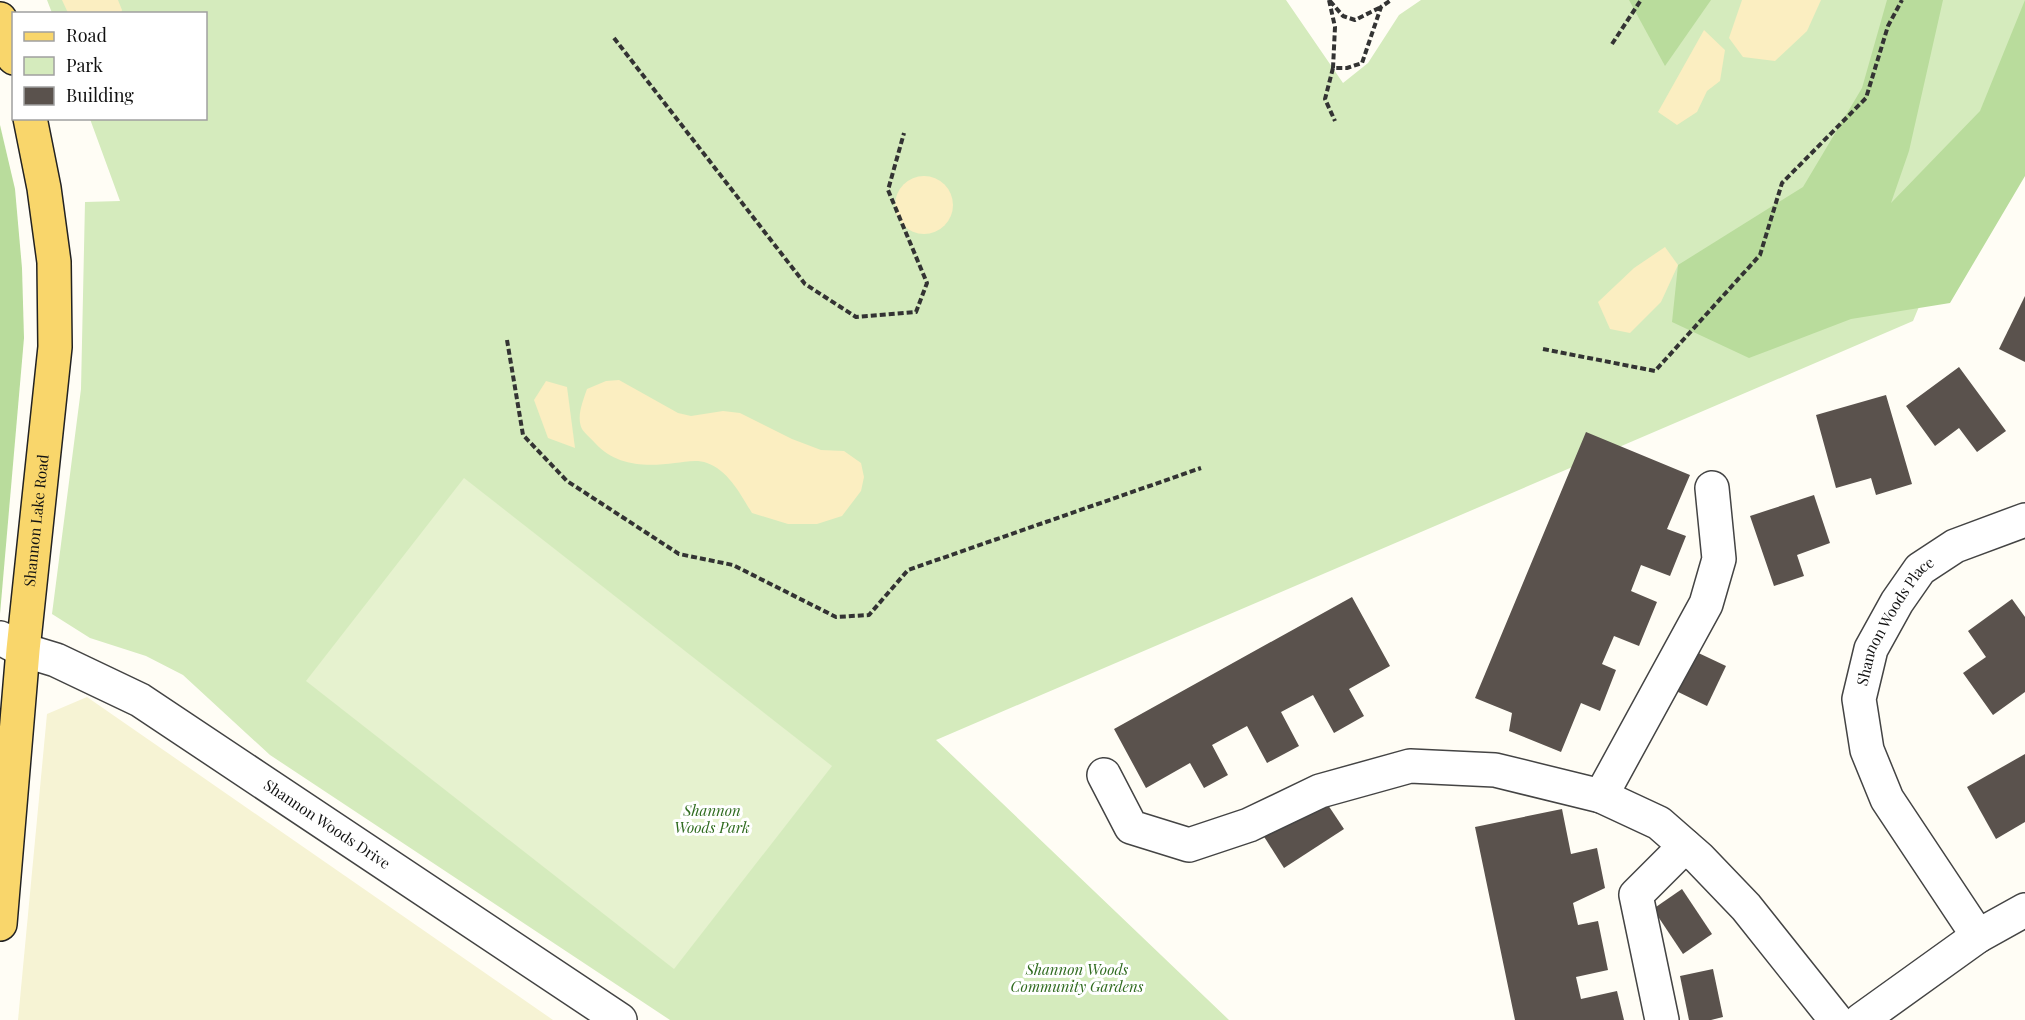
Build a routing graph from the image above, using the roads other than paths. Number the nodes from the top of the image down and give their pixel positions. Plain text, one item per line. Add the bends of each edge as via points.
1 (0, 19) edge
2 (12, 52) edge
3 (30, 120) edge
4 (1712, 488) dead end
5 (2025, 520) edge
6 (12, 644) edge
7 (1104, 775) dead end
8 (1601, 796) junction
9 (1685, 846) junction
10 (2025, 910) edge
11 (0, 924) edge
12 (1978, 936) junction
13 (620, 1020) edge
14 (1662, 1020) edge
15 (1836, 1020) edge
16 (1861, 1020) edge

1 - 2 main road
3 - 6 main road, Shannon Lake Road via 54,262 55,347
4 - 8 street via 1719,559 1707,604
5 - 12 street, Shannon Woods Place via 1955,546 1920,569 1871,649 1859,699 1867,750 1887,799
6 - 11 main road, Shannon Lake Road
6 - 13 street, Shannon Woods Drive via 140,700
7 - 8 street via 1131,827 1189,845 1248,825 1320,791 1410,766 1495,770
8 - 9 street via 1659,823
9 - 14 street via 1636,896
9 - 15 street via 1746,907
10 - 12 street
12 - 16 street

